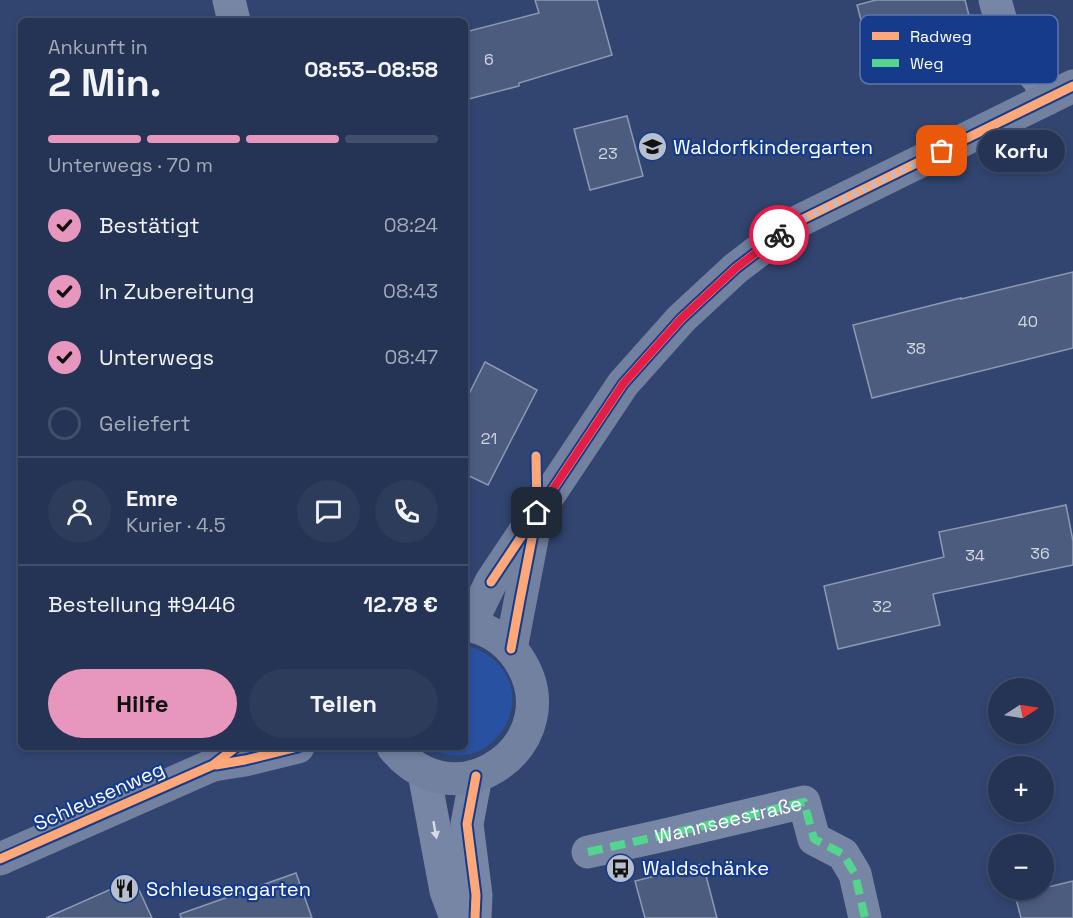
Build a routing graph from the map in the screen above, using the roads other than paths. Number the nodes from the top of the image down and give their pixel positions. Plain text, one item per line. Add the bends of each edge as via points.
1 (229, 0) edge
2 (995, 0) edge
3 (999, 15) edge
4 (233, 18) edge
5 (1046, 84) edge
6 (1060, 92) edge
7 (537, 513) junction
8 (468, 625) edge
9 (512, 649) junction
10 (286, 750) edge
11 (395, 750) edge
12 (224, 756) edge
13 (424, 773) junction
14 (476, 776) junction
15 (588, 852) dead end
16 (0, 859) edge
17 (456, 918) edge
18 (475, 918) edge
19 (865, 918) edge

1 - 4 street
2 - 3 street
5 - 6 street
6 - 7 street via 795,223 736,268 681,319 623,384
7 - 8 street
7 - 9 street
8 - 9 street via 493,633
9 - 14 street via 528,678 532,711 513,752 496,767
10 - 12 street, Schleusenweg via 245,760
11 - 13 street
12 - 16 street, Schleusenweg
13 - 14 street via 450,779
13 -> 17 street via 446,891
14 - 18 street via 467,824
15 - 19 street, Wannseestraße via 804,802 813,839 843,854 855,874

